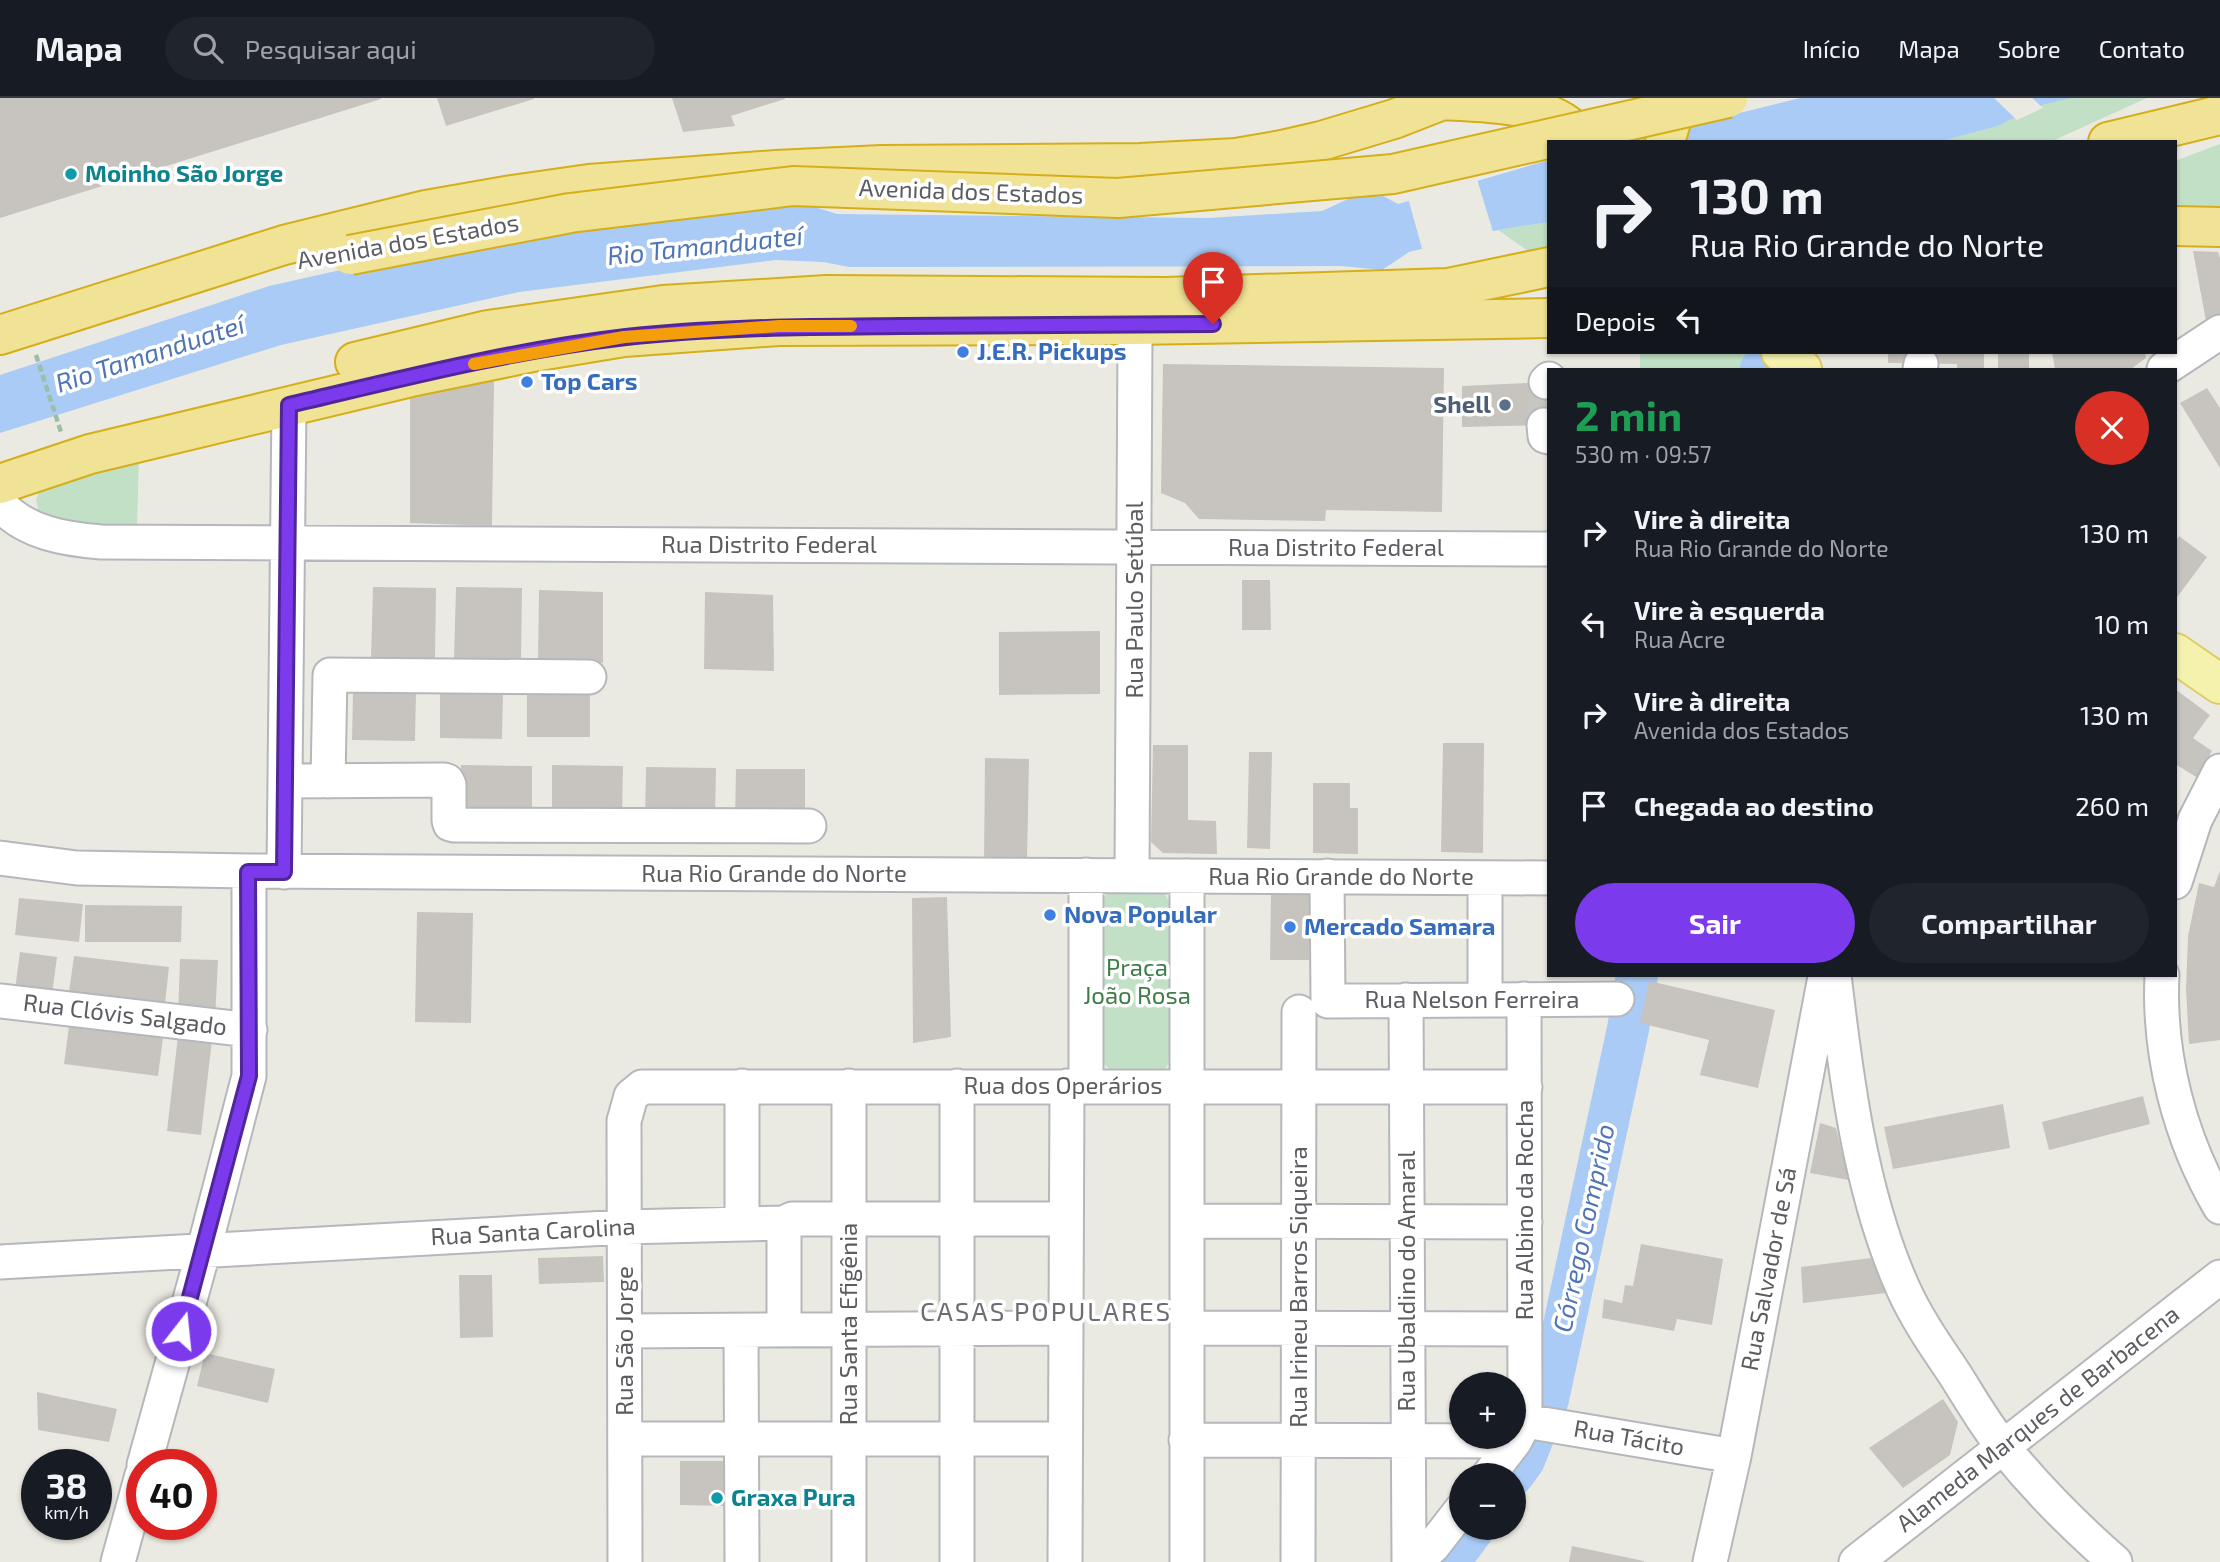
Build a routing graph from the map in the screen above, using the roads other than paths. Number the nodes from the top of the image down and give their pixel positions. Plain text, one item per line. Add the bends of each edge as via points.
1 (1728, 98) edge
2 (1438, 100) edge
3 (2220, 115) edge
4 (1579, 140) edge
5 (2116, 140) edge
6 (2177, 226) edge
7 (2220, 227) edge
8 (1547, 267) edge
9 (211, 270) junction
10 (1547, 294) edge
11 (1547, 318) edge
12 (1509, 319) junction
13 (1132, 325) junction
14 (2220, 332) edge
15 (0, 335) edge
16 (1783, 354) edge
17 (1801, 368) edge
18 (2166, 368) edge
19 (289, 405) junction
20 (76, 444) junction
21 (0, 484) edge
22 (0, 504) edge
23 (287, 542) junction
24 (1135, 547) junction
25 (1547, 549) edge
26 (2177, 654) edge
27 (589, 677) dead end
28 (2220, 684) edge
29 (2220, 771) edge
30 (328, 781) junction
31 (285, 782) junction
32 (809, 826) dead end
33 (1, 863) edge
34 (248, 872) junction
35 (284, 872) junction
36 (1086, 875) junction
37 (1132, 875) junction
38 (1187, 876) junction
39 (1326, 876) junction
40 (2177, 876) edge
41 (1485, 878) junction
42 (1547, 878) edge
43 (1825, 977) edge
44 (1834, 977) edge
45 (2162, 977) edge
46 (1485, 999) junction
47 (1524, 999) junction
48 (1617, 999) dead end
49 (1406, 1000) junction
50 (0, 1001) edge
51 (1313, 1007) junction
52 (250, 1030) junction
53 (742, 1086) junction
54 (849, 1086) junction
55 (957, 1086) junction
56 (1077, 1086) junction
57 (1187, 1086) junction
58 (1299, 1086) junction
59 (1406, 1086) junction
60 (1525, 1087) junction
61 (624, 1121) joint
62 (2220, 1207) edge
63 (849, 1219) junction
64 (957, 1219) junction
65 (1066, 1219) junction
66 (1187, 1221) junction
67 (1299, 1221) junction
68 (1407, 1222) junction
69 (1525, 1222) junction
70 (784, 1223) junction
71 (742, 1224) junction
72 (625, 1227) junction
73 (204, 1249) junction
74 (0, 1262) edge
75 (2220, 1277) edge
76 (1066, 1328) junction
77 (1187, 1328) junction
78 (1408, 1328) junction
79 (957, 1329) junction
80 (1298, 1329) junction
81 (1525, 1329) junction
82 (785, 1330) junction
83 (849, 1330) junction
84 (625, 1331) junction
85 (741, 1331) junction
86 (1529, 1427) junction
87 (849, 1438) junction
88 (625, 1439) junction
89 (741, 1439) junction
90 (957, 1439) junction
91 (1066, 1439) junction
92 (1186, 1440) junction
93 (1298, 1440) junction
94 (1408, 1440) junction
95 (2003, 1447) junction
96 (149, 1449) edge
97 (1734, 1455) junction
98 (1499, 1463) edge
99 (1449, 1525) edge
100 (126, 1533) edge
101 (118, 1562) edge
102 (625, 1562) edge
103 (742, 1562) edge
104 (849, 1562) edge
105 (957, 1562) edge
106 (1065, 1562) edge
107 (1186, 1562) edge
108 (1298, 1562) edge
109 (1409, 1562) edge
110 (1416, 1562) edge
111 (1710, 1562) edge
112 (1856, 1562) edge
113 (2115, 1562) edge

1 - 9 highway, Avenida dos Estados, bridge via 1393,174 1118,198 793,186 570,213 350,255
2 - 4 highway via 1506,104 1541,112 1565,124
2 - 9 highway, Avenida dos Estados via 1394,119 1282,150 1203,161 870,166 589,184 426,211 284,245
3 - 5 highway
6 - 7 highway
8 - 20 highway via 1448,288 1165,297 827,295 663,305 488,330 294,377
9 - 15 highway, Avenida dos Estados
10 - 12 highway
11 - 12 highway
12 - 13 highway
13 - 19 highway via 779,326 624,337
13 - 24 street, Rua Paulo Setúbal
14 - 18 street
16 - 17 main road
19 - 20 highway
19 - 23 street
20 - 21 highway
22 - 23 street, Rua Distrito Federal via 30,527 75,540
23 - 24 street, Rua Distrito Federal
23 - 31 street
24 - 25 street, Rua Distrito Federal
24 - 37 street, Rua Paulo Setúbal
26 - 28 main road
27 - 30 street via 330,676
29 - 40 street via 2195,820
30 - 31 street
30 - 32 street via 447,781 449,820 454,825
31 - 35 street
33 - 34 street, Rua Rio Grande do Norte
34 - 35 street, Rua Rio Grande do Norte
34 - 52 street
35 - 36 street, Rua Rio Grande do Norte
36 - 37 street, Rua Rio Grande do Norte
36 - 56 street
37 - 38 street, Rua Rio Grande do Norte
38 - 39 street, Rua Rio Grande do Norte
38 - 57 street
39 - 41 street, Rua Rio Grande do Norte
39 - 51 street, Rua Irineu Barros Siqueira
41 - 42 street, Rua Rio Grande do Norte
41 - 46 street
43 - 97 street, Rua Salvador de Sá
44 - 95 street via 1858,1139 1894,1266 1933,1342
45 - 62 street via 2174,1093 2193,1153
46 - 47 street, Rua Nelson Ferreira
46 - 49 street, Rua Nelson Ferreira
47 - 48 street, Rua Nelson Ferreira
47 - 60 street, Rua Albino da Rocha
49 - 51 street, Rua Nelson Ferreira
49 - 59 street, Rua Ubaldino do Amaral
50 - 52 street, Rua Clóvis Salgado
51 - 58 street, Rua Irineu Barros Siqueira
52 - 73 street via 249,1076
53 - 54 street, Rua dos Operários
53 - 61 street, Rua dos Operários via 642,1087 631,1096
53 - 71 street
54 - 55 street, Rua dos Operários
54 - 63 street, Rua Santa Efigênia
55 - 56 street, Rua dos Operários
55 - 64 street
56 - 57 street, Rua dos Operários
56 - 65 street
57 - 58 street, Rua dos Operários
57 - 66 street
58 - 59 street, Rua dos Operários
58 - 67 street, Rua Irineu Barros Siqueira
59 - 60 street, Rua dos Operários
59 - 68 street, Rua Ubaldino do Amaral
60 - 69 street, Rua Albino da Rocha
61 - 72 street, Rua São Jorge
63 - 64 street, Rua Santa Carolina
63 - 70 street, Rua Santa Carolina
63 - 83 street, Rua Santa Efigênia
64 - 65 street, Rua Santa Carolina
64 - 79 street
65 - 76 street
66 - 67 street
66 - 77 street
67 - 68 street
67 - 80 street, Rua Irineu Barros Siqueira
68 - 69 street
68 - 78 street, Rua Ubaldino do Amaral
69 - 81 street, Rua Albino da Rocha
70 - 71 street, Rua Santa Carolina
70 - 82 street
71 - 72 street, Rua Santa Carolina
72 - 73 street, Rua Santa Carolina
72 - 84 street, Rua São Jorge
73 - 74 street, Rua Santa Carolina
73 - 96 street
75 - 95 street, Alameda Marques de Barbacena
76 - 79 street
76 - 91 street
77 - 80 street
77 - 92 street
78 - 80 street
78 - 81 street
78 - 94 street, Rua Ubaldino do Amaral
79 - 83 street
79 - 90 street
80 - 93 street, Rua Irineu Barros Siqueira
81 - 86 street, Rua Albino da Rocha
82 - 83 street
82 - 85 street
83 - 87 street, Rua Santa Efigênia
84 - 85 street
84 - 88 street, Rua São Jorge
85 - 89 street
86 - 94 street, Rua Tácito
86 - 97 street, Rua Tácito
86 - 98 street
87 - 89 street
87 - 90 street
87 - 104 street, Rua Santa Efigênia
88 - 89 street
88 - 102 street, Rua São Jorge
89 - 103 street
90 - 91 street
90 - 105 street
91 - 106 street
92 - 93 street, Rua Tácito
92 - 107 street
93 - 94 street, Rua Tácito
93 - 108 street, Rua Irineu Barros Siqueira
94 - 109 street, Rua Ubaldino do Amaral
95 - 112 street, Alameda Marques de Barbacena
95 - 113 street via 2077,1529
97 - 111 street, Rua Salvador de Sá
99 - 110 street
100 - 101 street

